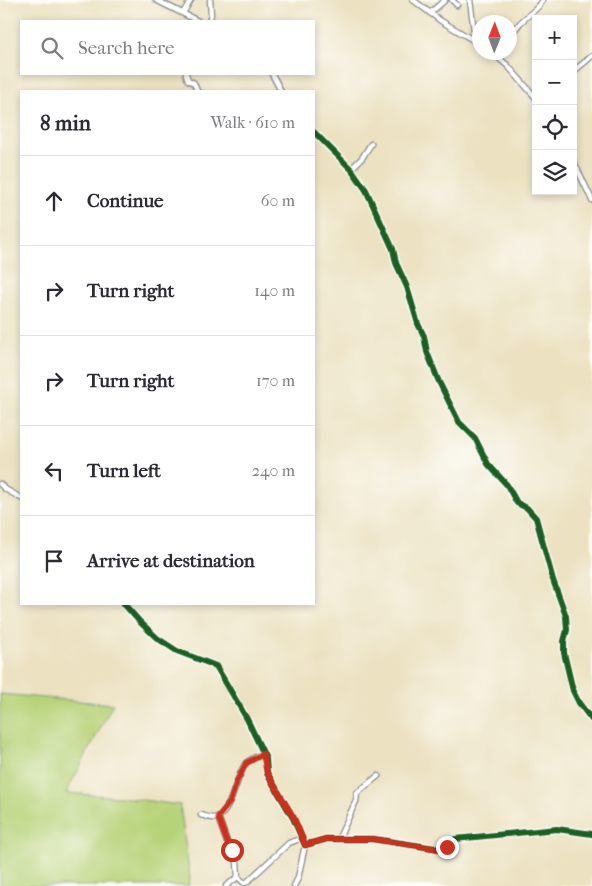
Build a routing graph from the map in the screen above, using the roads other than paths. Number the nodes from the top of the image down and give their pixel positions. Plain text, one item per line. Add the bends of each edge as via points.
1 (156, 0) edge
2 (191, 0) edge
3 (210, 0) edge
4 (413, 0) edge
5 (445, 0) edge
6 (452, 0) edge
7 (470, 0) edge
8 (543, 0) edge
9 (457, 5) dead end
10 (183, 13) junction
11 (211, 13) junction
12 (430, 13) junction
13 (472, 16) edge
14 (196, 20) edge
15 (208, 20) edge
16 (213, 20) edge
17 (517, 27) edge
18 (472, 39) edge
19 (592, 56) edge
20 (502, 60) edge
21 (577, 69) edge
22 (186, 75) edge
23 (273, 75) edge
24 (198, 90) edge
25 (280, 90) edge
26 (532, 93) edge
27 (315, 133) edge
28 (371, 144) dead end
29 (577, 168) edge
30 (351, 169) junction
31 (592, 200) edge
32 (0, 484) edge
33 (20, 497) edge
34 (125, 605) edge
35 (592, 720) edge
36 (263, 754) junction
37 (378, 776) dead end
38 (202, 815) dead end
39 (218, 817) junction
40 (592, 834) edge
41 (302, 838) junction
42 (339, 838) junction
43 (305, 845) junction
44 (238, 877) junction
45 (226, 886) edge
46 (294, 886) edge

1 - 10 street
2 - 10 street
3 - 11 street
4 - 12 street
5 - 12 street
6 - 9 street
7 - 13 street
8 - 17 street
10 - 14 street
11 - 15 street
11 - 16 street
12 - 18 street
19 - 21 street
20 - 26 street
22 - 24 street
23 - 25 street
27 - 30 street
28 - 30 street
29 - 31 street
30 - 35 street via 366,190 387,236 427,352 459,422 475,438 488,464 507,485 517,504 527,508 536,518 566,616 564,653 573,690
32 - 33 street
34 - 36 street via 149,631 177,651 216,666
36 - 39 street via 246,763 230,802
36 - 41 street via 267,773
37 - 42 street via 357,793
38 - 39 street
39 - 44 street via 237,861
40 - 42 street via 557,829 492,835 455,839 440,849 372,839
41 - 43 street
41 - 44 street via 289,843 247,882
42 - 43 street
43 - 46 street
44 - 45 street

